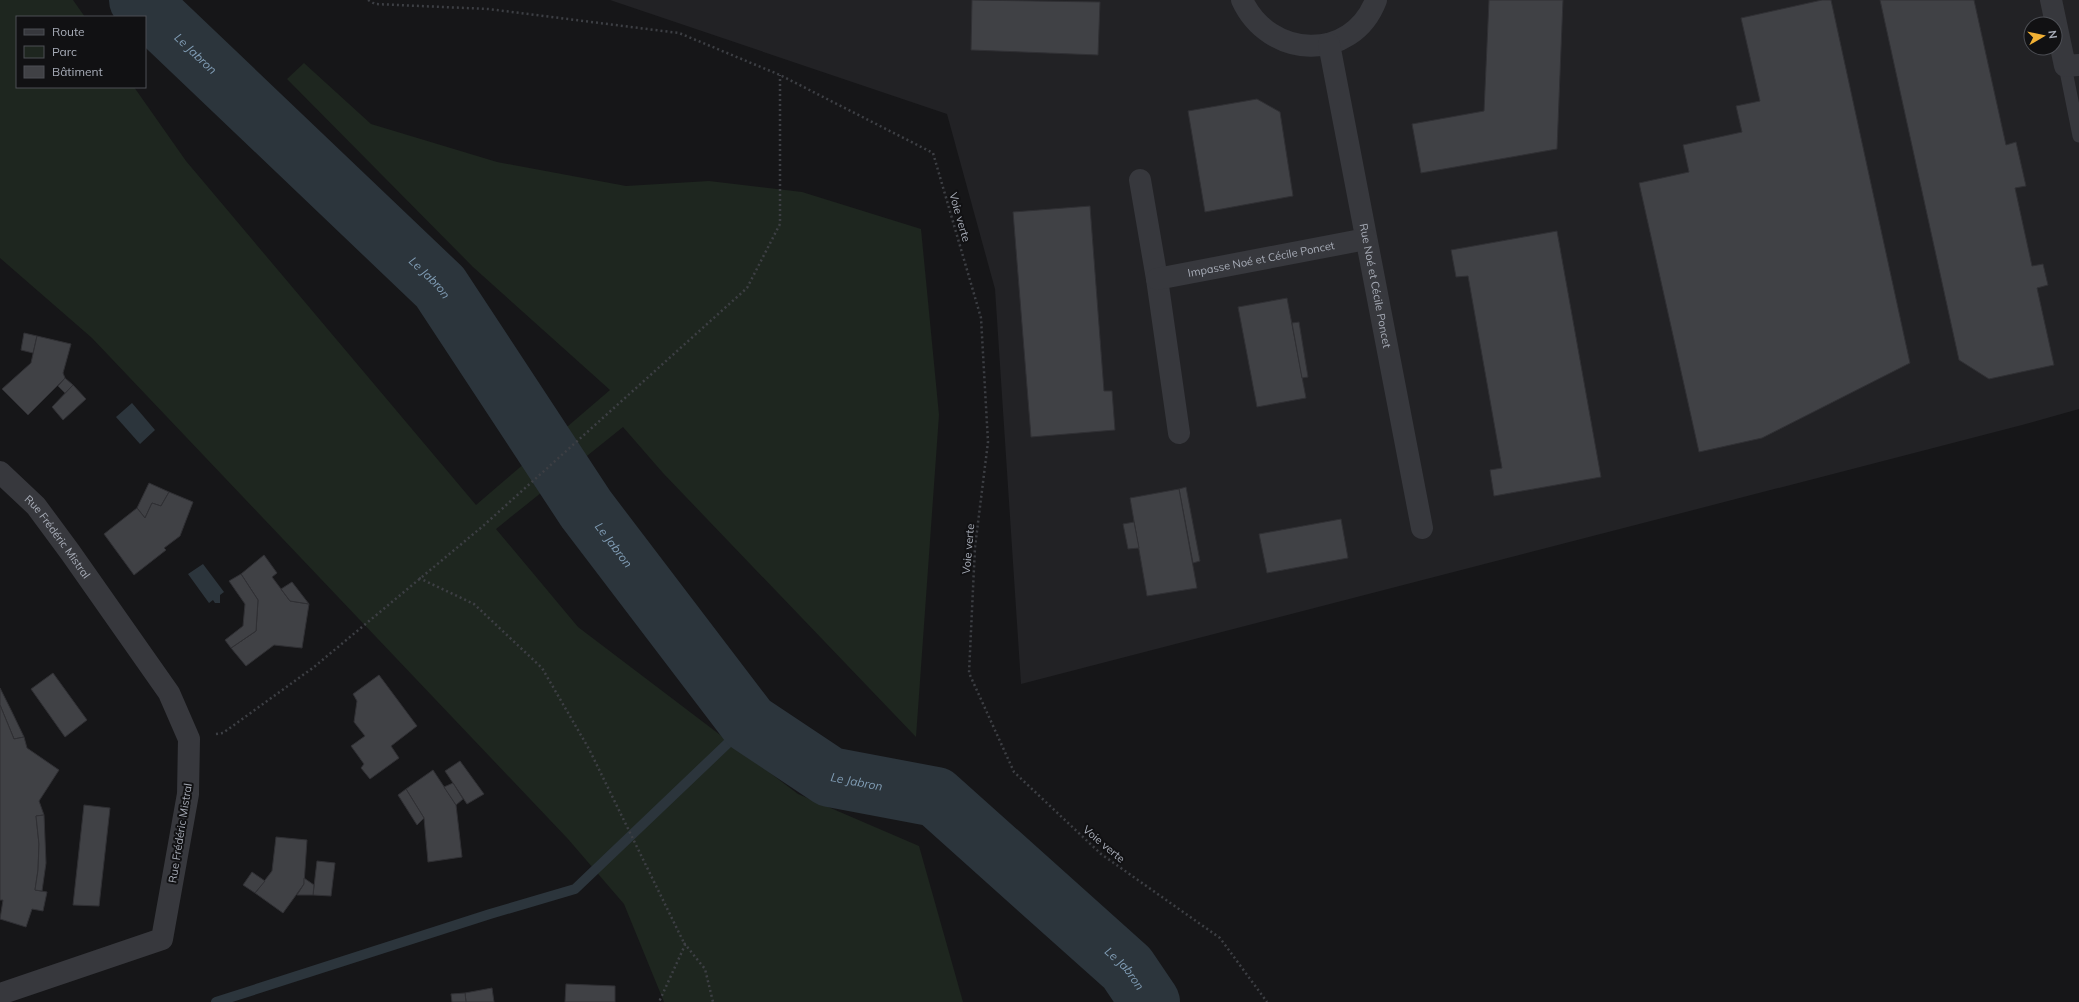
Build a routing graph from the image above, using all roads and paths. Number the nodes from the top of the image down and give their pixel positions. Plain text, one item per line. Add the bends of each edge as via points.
1 (368, 0) edge
2 (1242, 0) edge
3 (1376, 0) edge
4 (2051, 0) edge
5 (1329, 44) junction
6 (2072, 66) edge
7 (780, 75) junction
8 (2079, 136) edge
9 (1140, 180) dead end
10 (1366, 239) junction
11 (1157, 279) junction
12 (1179, 433) dead end
13 (0, 472) edge
14 (1422, 528) dead end
15 (419, 578) junction
16 (189, 739) junction
17 (682, 940) junction
18 (0, 994) edge
19 (659, 1002) edge
20 (713, 1002) edge
21 (1266, 1002) edge

1 - 7 path, Voie verte via 375,4 488,9 679,32
2 - 5 street via 1247,12 1259,26 1274,37 1292,44
3 - 5 street via 1373,9 1361,24 1346,36
4 - 6 street
5 - 10 street, Rue Noé et Cécile Poncet
6 - 8 lane
7 - 15 path via 780,224 747,288 483,526
7 - 21 path, Voie verte via 934,153 981,318 988,442 975,547 969,673 1014,772 1101,854 1220,938
9 - 11 street
10 - 11 street, Impasse Noé et Cécile Poncet
10 - 14 street, Rue Noé et Cécile Poncet
11 - 12 street
13 - 16 street, Rue Frédéric Mistral via 36,506 70,552 169,693
15 - 16 path via 314,667 223,733
15 - 17 path via 474,604 542,668 589,748
16 - 18 street, Rue Frédéric Mistral via 188,794 162,939
17 - 19 path via 685,945
17 - 20 path via 705,969

